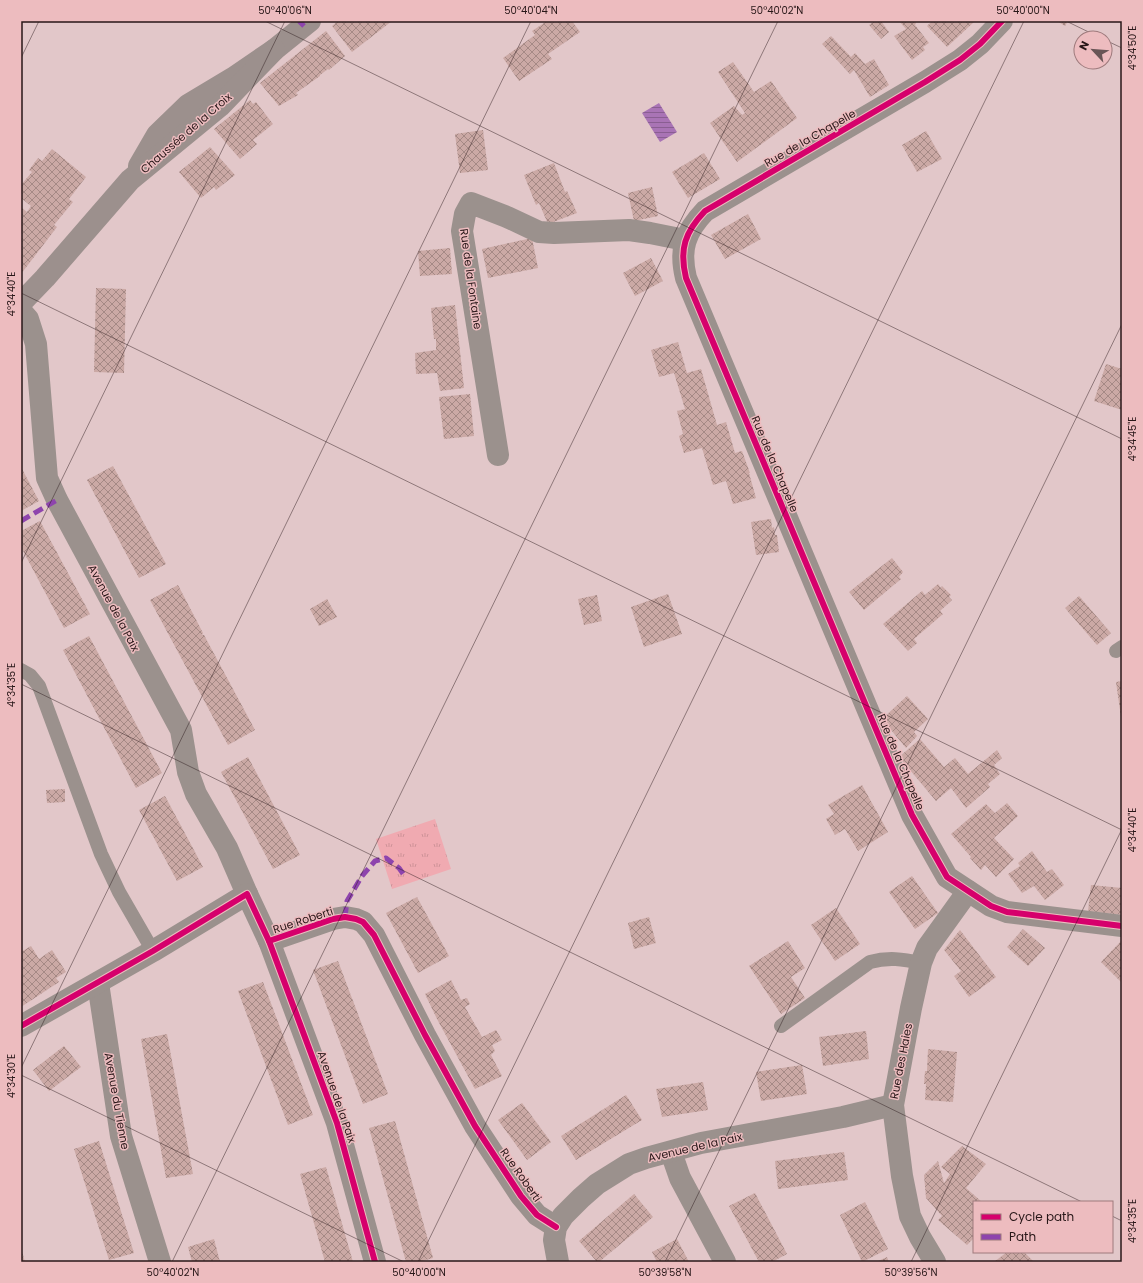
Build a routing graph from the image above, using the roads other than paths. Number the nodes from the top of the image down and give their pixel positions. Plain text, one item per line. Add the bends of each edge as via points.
1 (310, 21) edge
2 (1002, 21) edge
3 (685, 240) junction
4 (21, 303) edge
5 (21, 311) edge
6 (498, 455) dead end
7 (21, 670) edge
8 (968, 891) junction
9 (247, 894) junction
10 (1122, 926) edge
11 (269, 941) junction
12 (153, 951) junction
13 (921, 963) junction
14 (98, 983) junction
15 (21, 1026) edge
16 (781, 1026) dead end
17 (893, 1105) junction
18 (671, 1152) junction
19 (556, 1227) junction
20 (160, 1262) edge
21 (375, 1262) edge
22 (558, 1262) edge
23 (725, 1262) edge
24 (935, 1262) edge

1 - 4 main road, Chaussée de la Croix via 274,50 220,106 130,180
2 - 3 street, Rue de la Chapelle via 960,60 705,211
3 - 6 street, Rue de la Fontaine via 629,230 539,232 471,203 465,214 462,231
3 - 8 street, Rue de la Chapelle via 683,265 686,278 912,815 947,877
5 - 9 street, Avenue de la Paix via 28,319 36,344 47,478 126,631 181,730 188,772 196,794 227,848
7 - 12 lane via 39,686 101,854 119,892
8 - 10 street, Rue de la Chapelle via 991,906 1007,912
8 - 13 street, Rue des Haies via 930,943
9 - 11 street, Rue Roberti
9 - 12 street
11 - 19 street, Rue Roberti via 333,919 346,917 363,922 374,935 475,1126 521,1196 537,1215
11 - 21 street, Avenue de la Paix via 337,1123
12 - 14 street
13 - 16 lane via 891,958 870,962
13 - 17 street, Rue des Haies
14 - 15 street
14 - 20 street, Avenue du Tienne via 120,1136
17 - 18 street, Avenue de la Paix via 843,1118 701,1143
17 - 24 street, Rue des Haies via 910,1216
18 - 19 street, Avenue de la Paix via 629,1164 615,1172 581,1198
18 - 23 street via 680,1178
19 - 22 street via 554,1240

